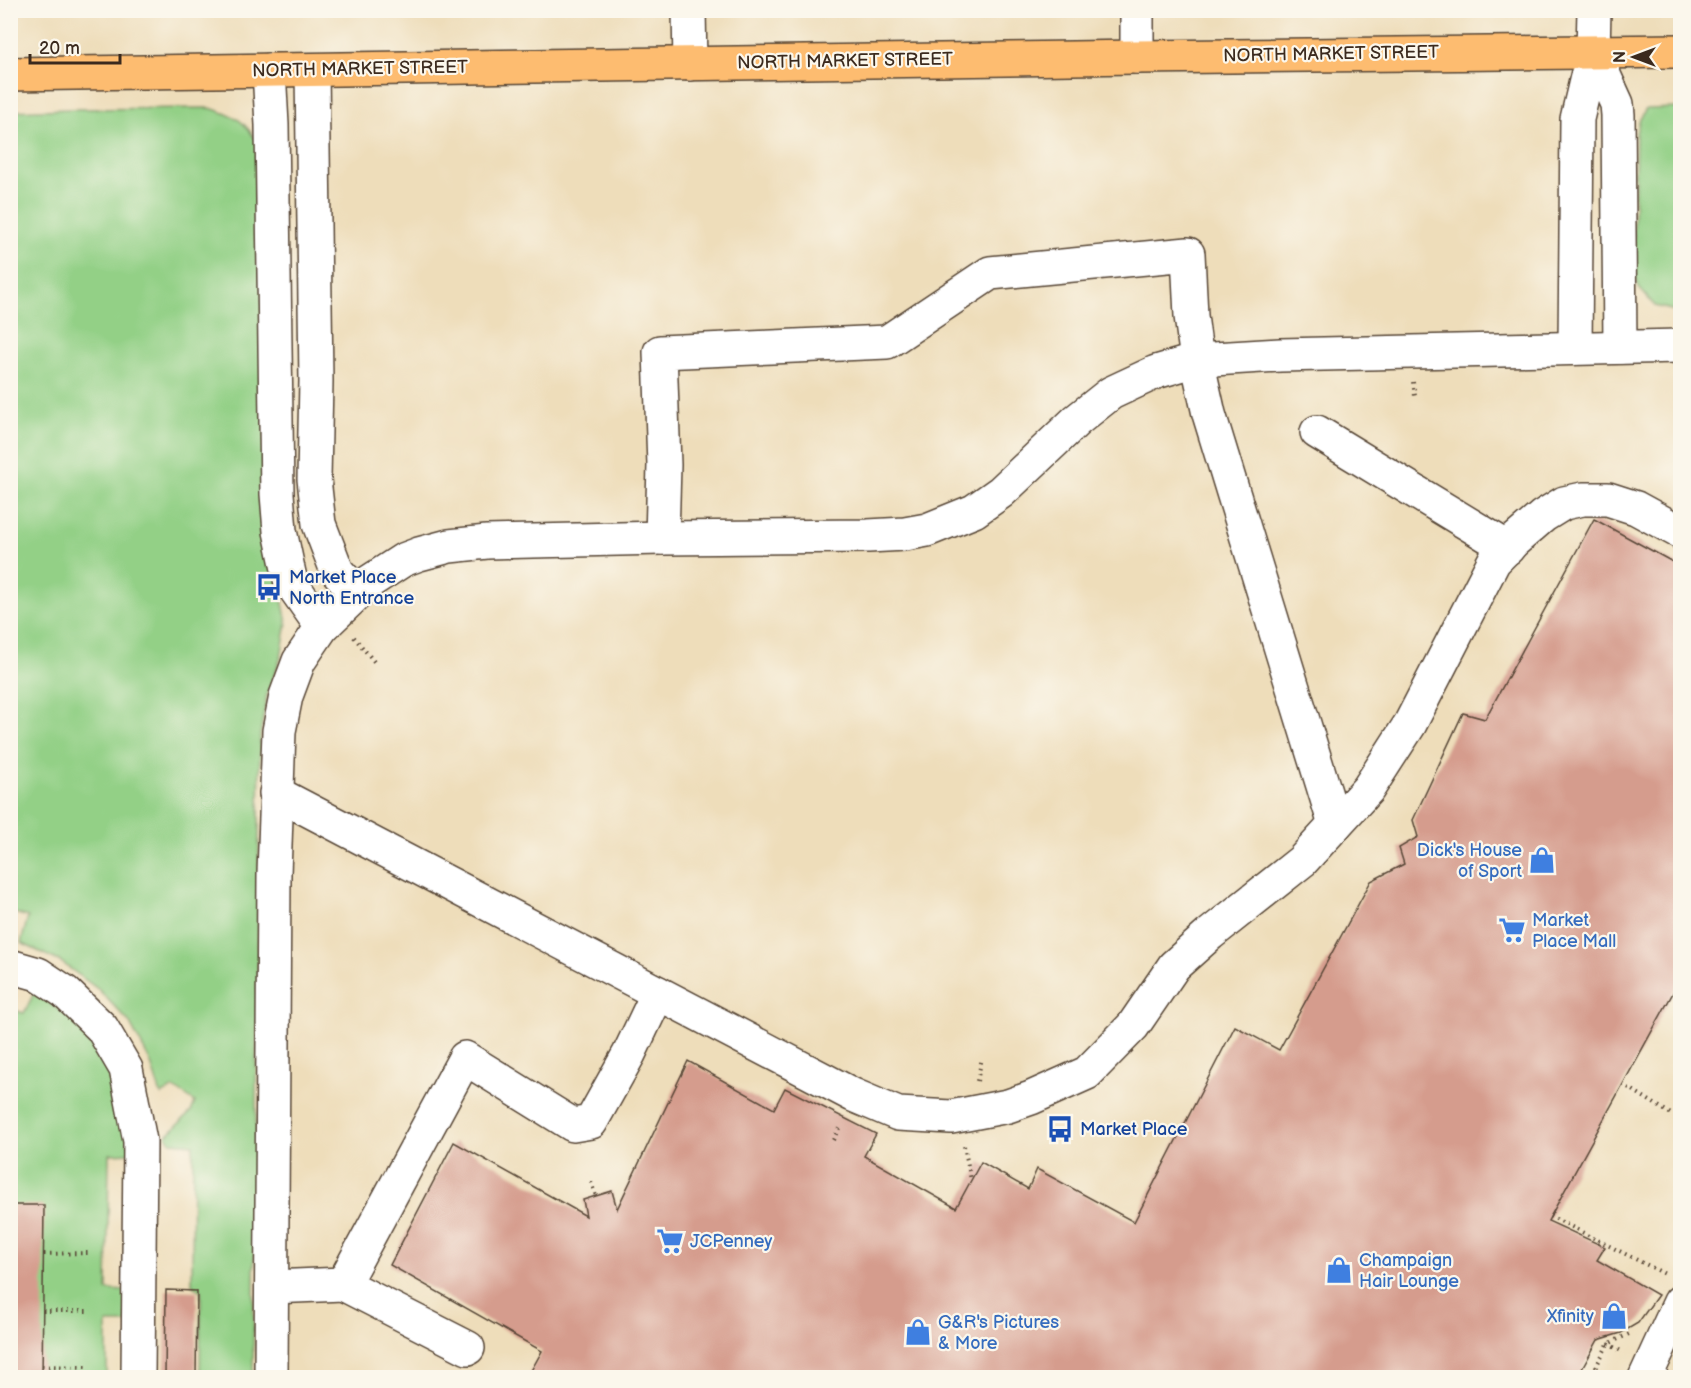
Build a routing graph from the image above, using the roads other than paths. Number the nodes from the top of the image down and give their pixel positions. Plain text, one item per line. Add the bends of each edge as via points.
1 (689, 10) edge
2 (1137, 10) edge
3 (1594, 10) edge
4 (1593, 51) junction
5 (1680, 51) edge
6 (1137, 57) junction
7 (690, 64) junction
8 (269, 70) junction
9 (312, 70) junction
10 (10, 74) edge
11 (1680, 346) edge
12 (1620, 347) junction
13 (1575, 348) junction
14 (1197, 360) junction
15 (1317, 432) dead end
16 (1680, 532) edge
17 (662, 538) junction
18 (1508, 548) junction
19 (357, 593) junction
20 (322, 627) junction
21 (276, 793) junction
22 (1335, 825) junction
23 (10, 966) edge
24 (658, 993) junction
25 (343, 1284) junction
26 (272, 1287) junction
27 (1676, 1290) edge
28 (468, 1348) dead end
29 (1638, 1367) edge
30 (138, 1377) edge
31 (271, 1377) edge

1 - 7 street
2 - 6 street
3 - 4 street
4 - 5 main road, NORTH MARKET STREET
4 - 6 main road, NORTH MARKET STREET
4 - 12 street via 1617,104
4 - 13 street via 1576,119
6 - 7 main road, NORTH MARKET STREET
7 - 9 main road, NORTH MARKET STREET
8 - 9 main road, NORTH MARKET STREET
8 - 10 main road, NORTH MARKET STREET
8 - 20 street via 280,531 291,583
9 - 19 street via 314,479 319,524 337,571
11 - 12 street
12 - 13 street
13 - 14 street
14 - 17 street via 1156,372 1111,393 1002,492 974,511 937,527 868,536
14 - 17 street via 1188,254 990,273 887,342 660,352
14 - 22 street via 1209,414
15 - 18 street
16 - 18 street via 1626,505 1608,499 1584,499 1564,503 1543,516
17 - 19 street via 449,546 403,560
18 - 22 street via 1494,561 1387,762
19 - 20 street
20 - 21 street via 298,661 286,696 279,731
21 - 24 street
21 - 26 street
22 - 24 street via 1302,861 1174,966 1133,1026 1087,1073 1008,1106 951,1117 898,1114 853,1095
23 - 30 street via 38,974 65,992 102,1028 126,1070 140,1141
24 - 25 street via 591,1122 573,1125 465,1058
25 - 26 street
25 - 28 street
26 - 31 street
27 - 29 street

